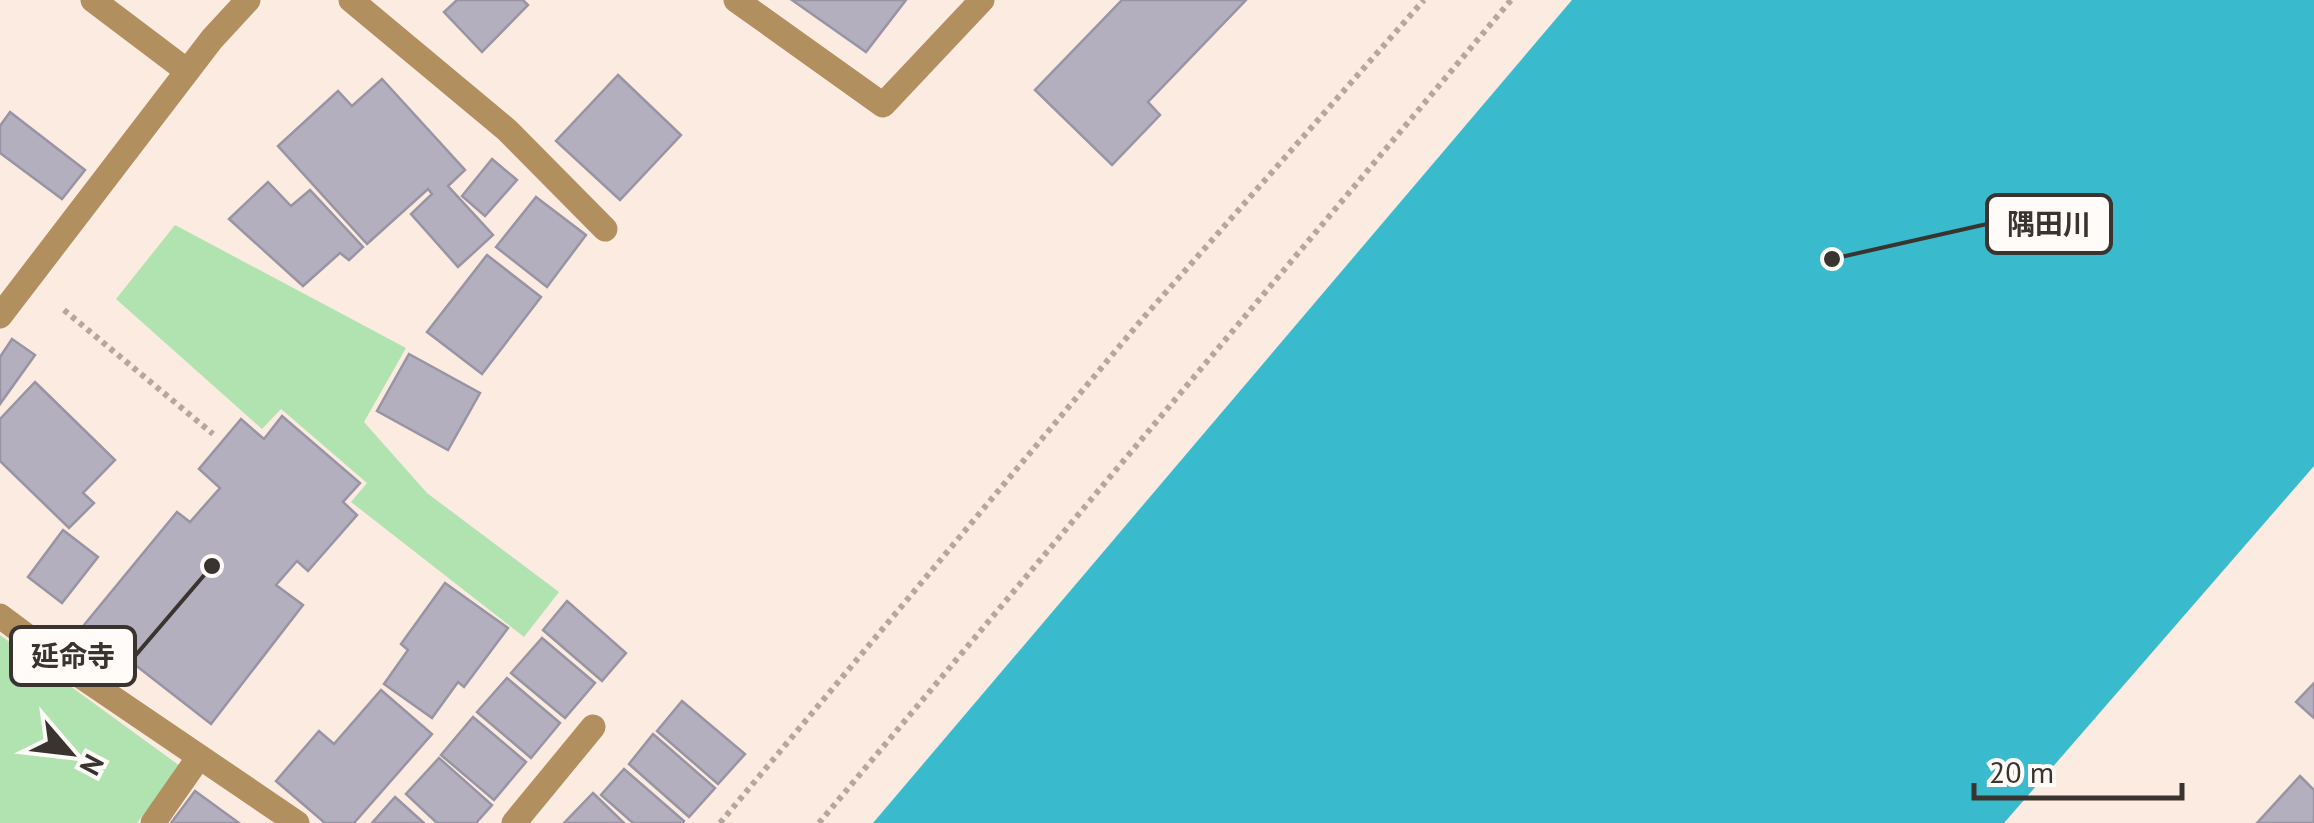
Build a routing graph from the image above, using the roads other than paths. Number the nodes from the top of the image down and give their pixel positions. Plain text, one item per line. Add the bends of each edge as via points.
1 (93, 0) edge
2 (248, 0) edge
3 (350, 0) edge
4 (736, 0) edge
5 (982, 0) edge
6 (187, 72) junction
7 (605, 229) dead end
8 (1, 312) edge
9 (0, 616) edge
10 (593, 727) dead end
11 (199, 757) junction
12 (153, 823) edge
13 (298, 823) edge
14 (514, 823) edge

1 - 6 street
2 - 6 street
3 - 7 street via 507,130
4 - 5 street via 884,105
6 - 8 street
9 - 11 street
10 - 14 street
11 - 12 street
11 - 13 street

